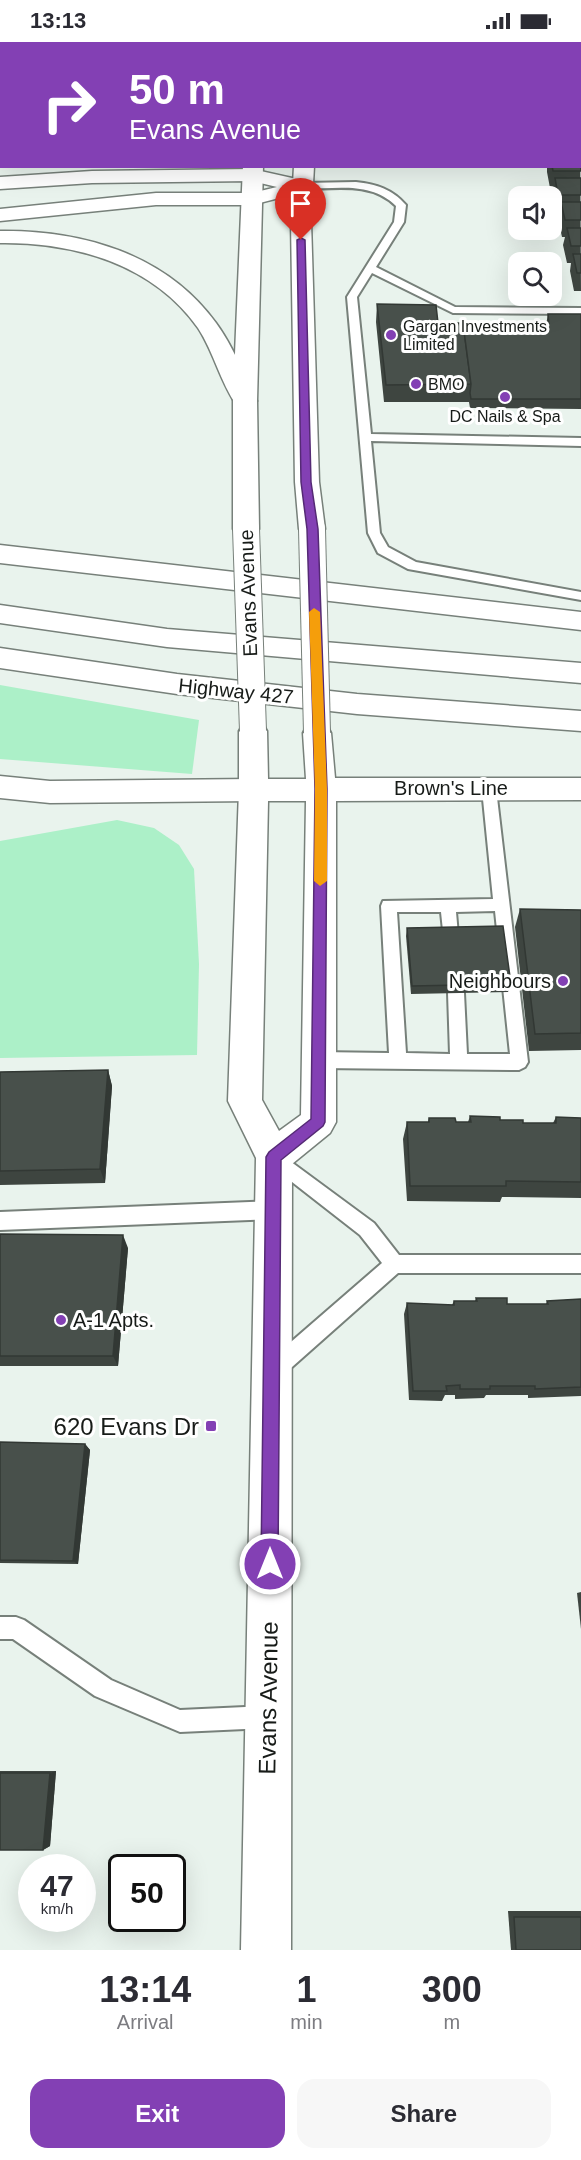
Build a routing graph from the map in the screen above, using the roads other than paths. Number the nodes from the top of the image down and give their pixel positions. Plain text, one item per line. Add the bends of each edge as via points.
1 (154, 168) edge
2 (252, 171) edge
3 (303, 176) edge
4 (92, 177) junction
5 (0, 183) edge
6 (252, 199) junction
7 (0, 215) edge
8 (0, 237) edge
9 (370, 268) junction
10 (581, 311) edge
11 (245, 401) junction
12 (365, 437) junction
13 (581, 442) edge
14 (0, 535) edge
15 (0, 554) edge
16 (148, 573) junction
17 (581, 596) edge
18 (0, 614) edge
19 (581, 621) edge
20 (0, 658) edge
21 (581, 673) edge
22 (581, 721) edge
23 (0, 787) edge
24 (321, 789) junction
25 (489, 789) junction
26 (581, 789) edge
27 (254, 790) junction
28 (502, 905) junction
29 (448, 906) junction
30 (450, 935) edge
31 (456, 993) edge
32 (318, 1060) junction
33 (398, 1060) junction
34 (459, 1061) junction
35 (274, 1157) junction
36 (273, 1210) junction
37 (0, 1221) edge
38 (395, 1264) junction
39 (581, 1264) edge
40 (272, 1372) junction
41 (0, 1628) edge
42 (268, 1717) junction
43 (266, 1950) edge

1 - 4 main road
2 - 3 main road
2 - 4 main road
2 - 6 main road, Evans Avenue
3 - 6 main road
3 - 9 lane via 379,187 394,195 401,205 399,222
3 - 24 main road, bridge via 306,482 312,529
4 - 5 main road
6 - 7 main road via 156,199
6 - 11 main road, Evans Avenue
8 - 11 main road via 74,243 113,256 169,285 207,326
9 - 10 lane via 453,310
9 - 12 lane via 352,297
11 - 27 main road, Evans Avenue, bridge
12 - 13 lane
12 - 17 lane via 374,533 383,550 413,566
14 - 16 main road
15 - 16 main road
16 - 19 main road
18 - 21 main road via 167,638
20 - 22 main road, Highway 427 via 334,702
23 - 27 main road, Brown's Line via 50,792
24 - 25 main road, Brown's Line
24 - 27 main road, Brown's Line
24 - 32 main road
25 - 26 main road, Brown's Line
25 - 28 lane
27 - 35 main road, Evans Avenue via 245,1101
28 - 29 lane
28 - 34 lane via 519,1062
29 - 30 lane
29 - 33 lane via 390,906
31 - 34 lane
32 - 33 lane
32 - 35 main road via 318,1122
33 - 34 lane
35 - 36 main road, Evans Avenue
35 - 38 lane via 367,1228
36 - 37 lane
36 - 40 main road, Evans Avenue
38 - 39 lane
38 - 40 lane
40 - 42 main road, Evans Avenue
41 - 42 lane via 16,1628 103,1688 180,1721
42 - 43 main road, Evans Avenue

